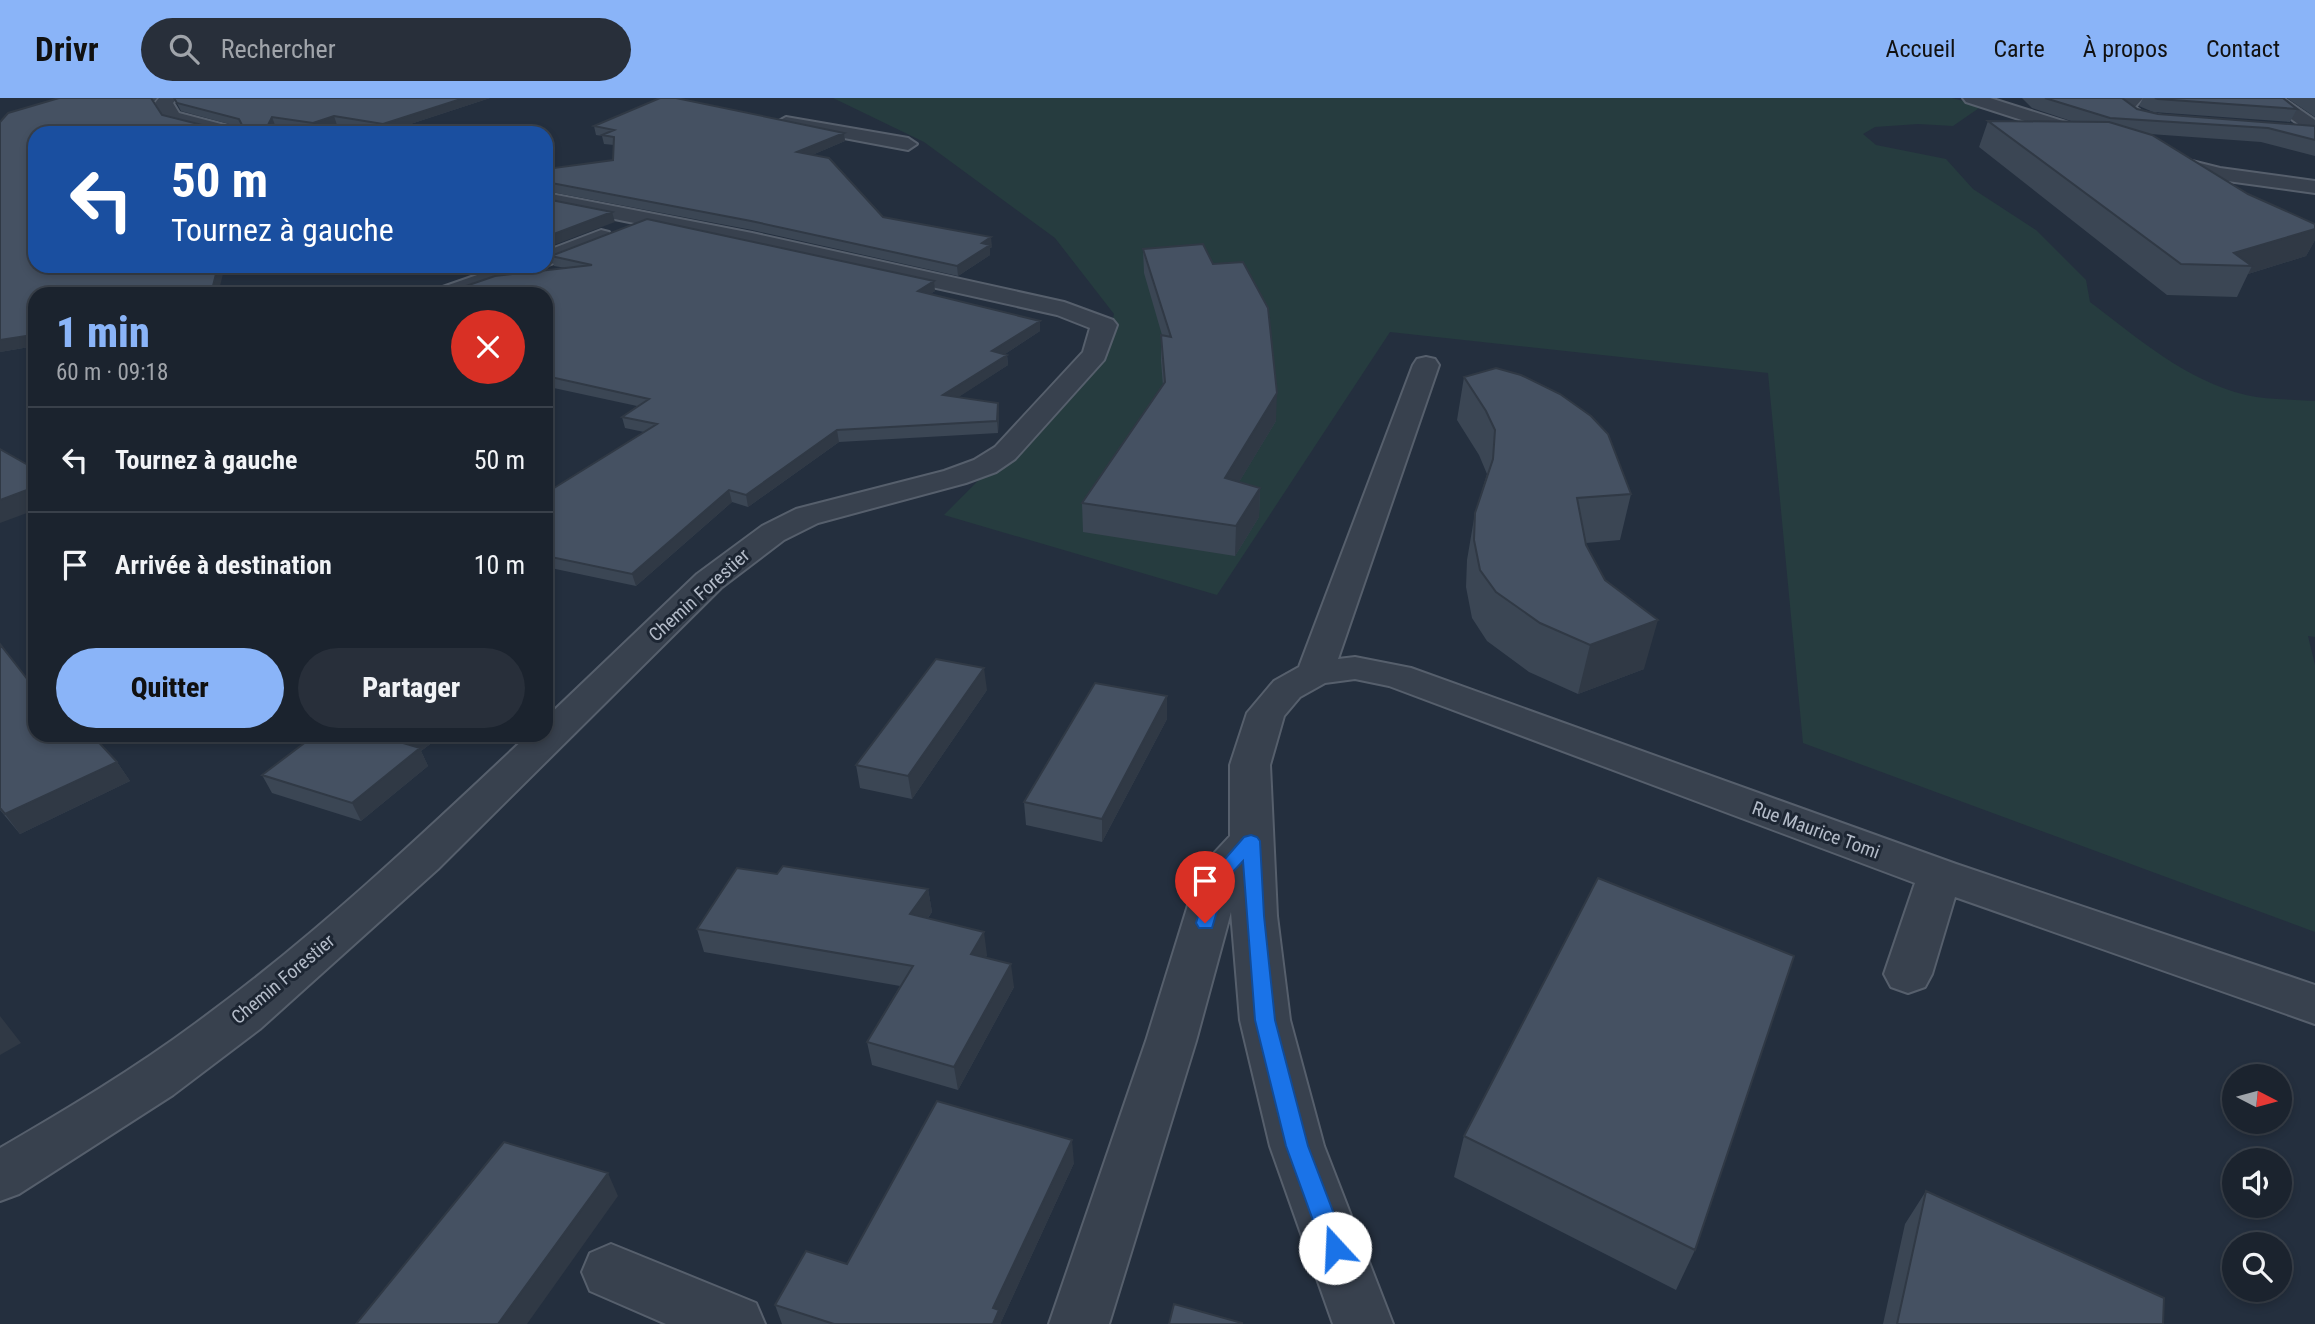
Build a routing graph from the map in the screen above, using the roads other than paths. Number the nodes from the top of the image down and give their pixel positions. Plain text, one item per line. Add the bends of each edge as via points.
1 (168, 98) edge
2 (1972, 98) edge
3 (2272, 98) edge
4 (2125, 99) edge
5 (768, 119) edge
6 (2183, 123) edge
7 (207, 126) edge
8 (2289, 130) edge
9 (2315, 130) edge
10 (908, 144) dead end
11 (2119, 146) edge
12 (2151, 156) edge
13 (2315, 187) edge
14 (553, 200) edge
15 (648, 219) junction
16 (553, 256) edge
17 (505, 273) edge
18 (465, 287) edge
19 (1426, 365) dead end
20 (1315, 673) junction
21 (553, 732) edge
22 (543, 742) edge
23 (1251, 841) junction
24 (1940, 875) junction
25 (1908, 974) dead end
26 (2315, 1005) edge
27 (0, 1177) edge
28 (611, 1272) dead end
29 (735, 1324) edge
30 (1079, 1324) edge
31 (1363, 1324) edge

1 - 7 street via 164,103 172,117
2 - 11 street
3 - 9 street
4 - 6 street via 2124,108 2136,116
5 - 10 street
8 - 9 street
12 - 13 street via 2220,174
14 - 15 street, Chemin Forestier
15 - 16 street
15 - 21 street, Chemin Forestier via 1064,309 1104,325 1095,354 1005,453 955,477 807,516 773,533 709,581
17 - 18 street
19 - 20 street
20 - 23 street via 1287,689 1266,713 1250,765
20 - 24 street, Rue Maurice Tomi via 1355,668 1398,676
22 - 27 street, Chemin Forestier via 399,881 241,1016 109,1111
23 - 30 street via 1219,876
23 - 31 street via 1265,1020 1297,1146
24 - 25 street
24 - 26 street, Rue Maurice Tomi
28 - 29 street

